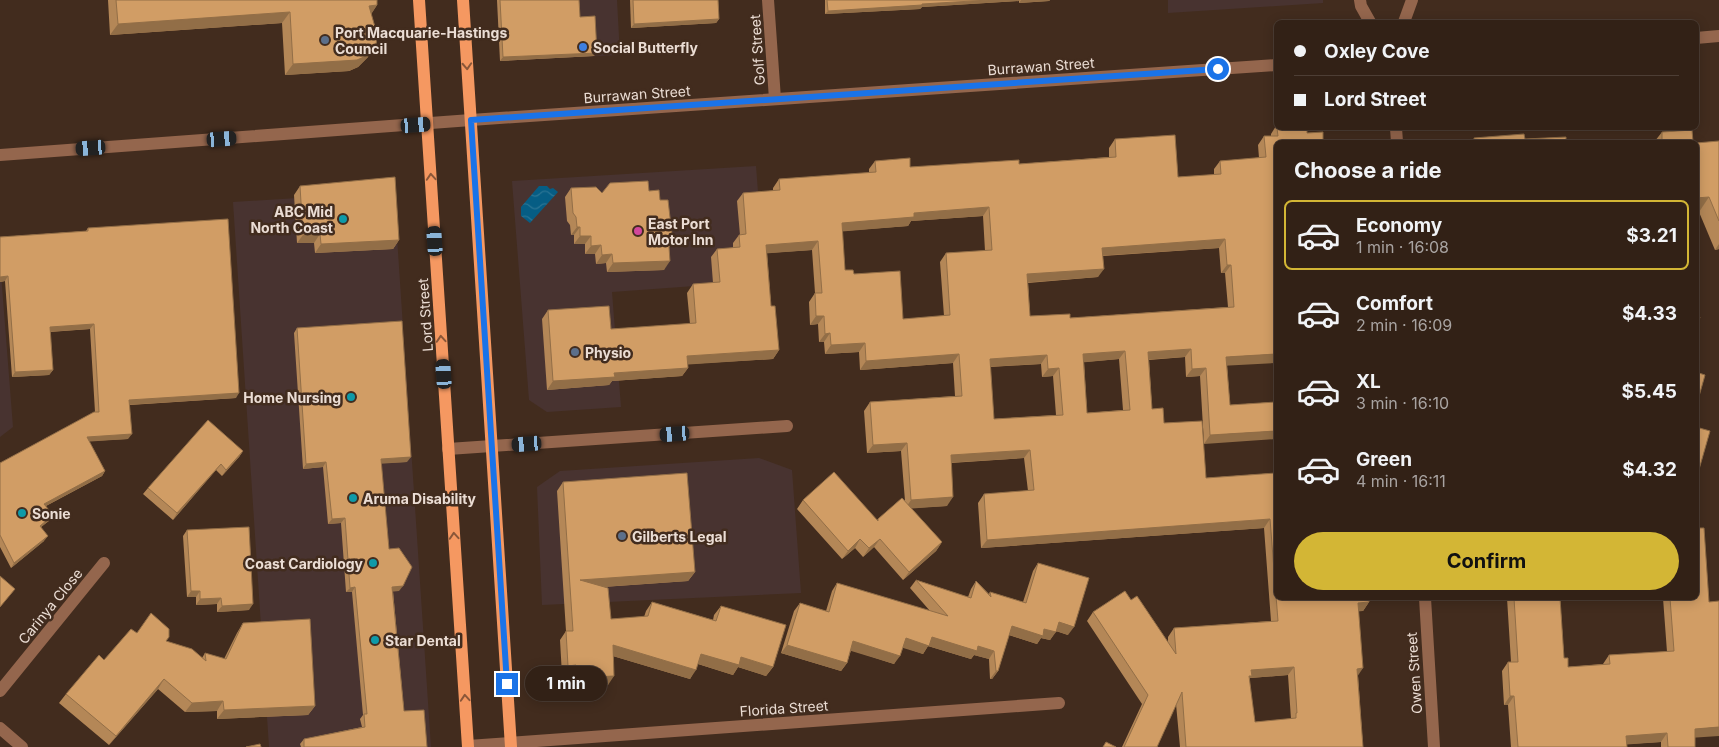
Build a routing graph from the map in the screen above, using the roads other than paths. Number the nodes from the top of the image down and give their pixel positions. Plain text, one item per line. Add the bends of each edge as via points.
1 (419, 0) edge
2 (463, 0) edge
3 (768, 0) edge
4 (1360, 0) edge
5 (1412, 0) edge
6 (1369, 20) edge
7 (1405, 20) edge
8 (1719, 36) edge
9 (1699, 38) edge
10 (1274, 65) edge
11 (775, 99) junction
12 (471, 120) junction
13 (427, 124) junction
14 (0, 155) edge
15 (787, 426) dead end
16 (492, 446) junction
17 (448, 449) junction
18 (104, 563) dead end
19 (1425, 600) edge
20 (0, 691) edge
21 (1059, 703) dead end
22 (0, 728) edge
23 (511, 745) edge
24 (468, 746) edge
25 (22, 747) edge
26 (1434, 747) edge

1 - 13 main road, Lord Street
2 -> 12 main road
3 - 11 street, Golf Street
4 - 6 street
5 - 7 street
8 - 9 street
10 - 11 street, Burrawan Street
11 - 12 street, Burrawan Street
12 - 13 street, Burrawan Street
12 - 16 main road
13 - 14 street, Burrawan Street
17 -> 13 main road, Lord Street
15 - 16 street
16 - 17 street
16 - 23 main road
24 -> 17 main road, Lord Street
18 - 20 street, Carinya Close
19 - 26 street, Owen Street
21 - 23 street, Florida Street
22 - 25 street
23 - 24 street, Florida Street

